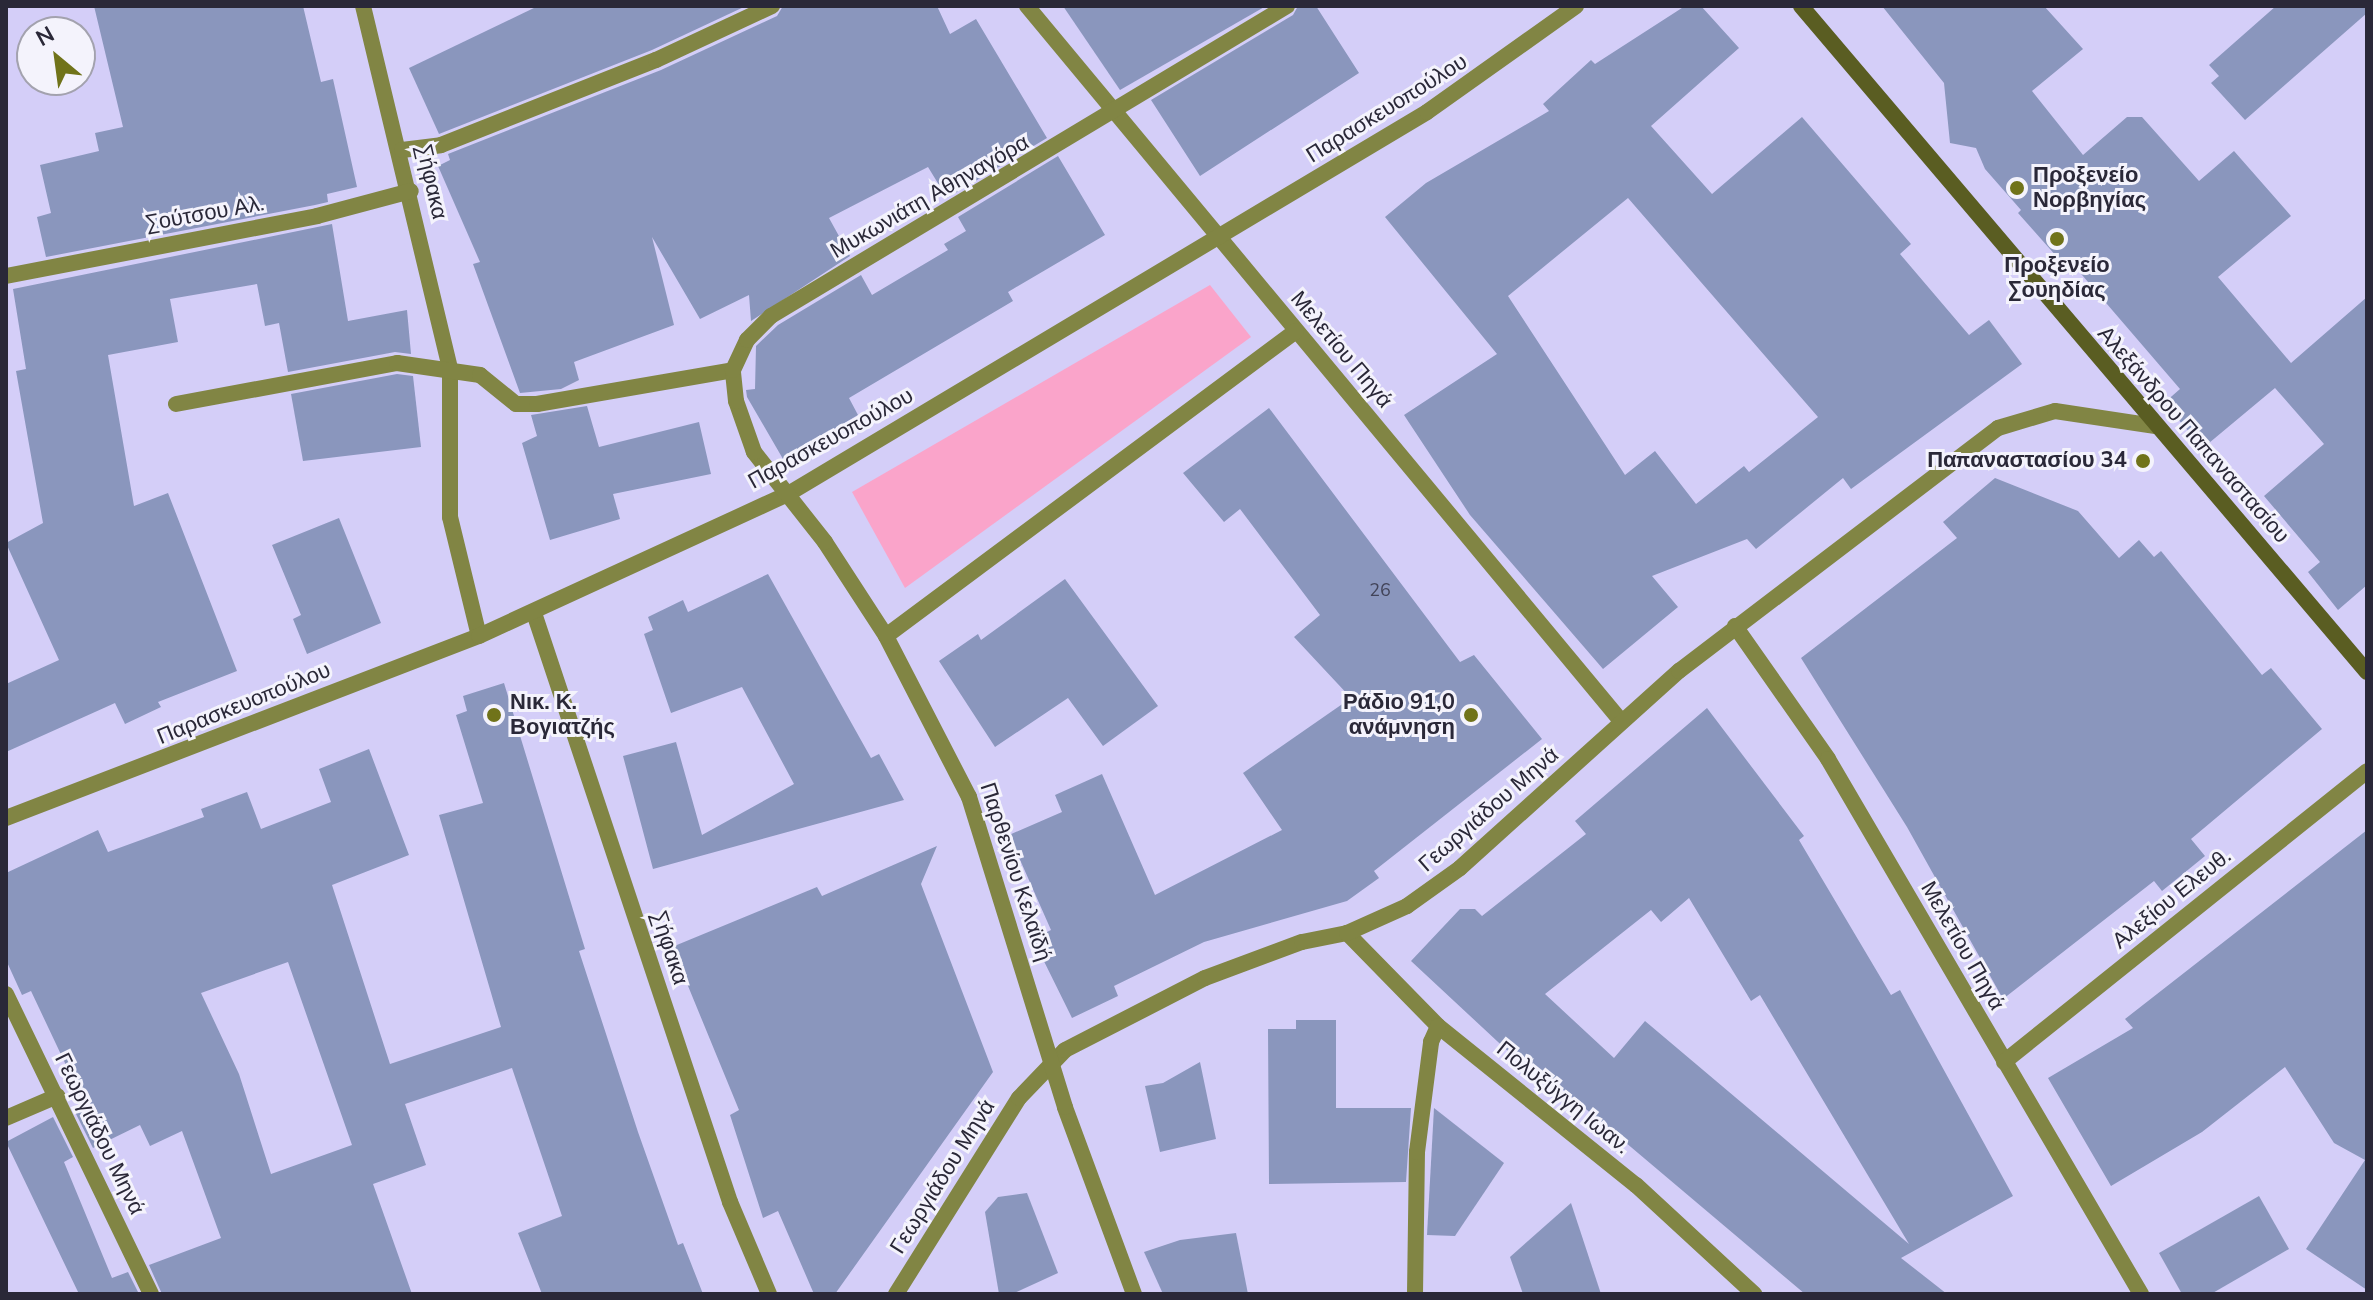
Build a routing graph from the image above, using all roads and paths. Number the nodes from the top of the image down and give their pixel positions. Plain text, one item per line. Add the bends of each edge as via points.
1 (363, 6) edge
2 (772, 6) edge
3 (1027, 6) edge
4 (1287, 6) edge
5 (1576, 6) edge
6 (1801, 6) edge
7 (1116, 112) junction
8 (402, 150) junction
9 (411, 191) junction
10 (1220, 237) junction
11 (6, 276) edge
12 (1296, 331) junction
13 (450, 369) junction
14 (733, 370) junction
15 (176, 404) dead end
16 (2154, 426) junction
17 (788, 494) junction
18 (534, 613) junction
19 (1735, 626) junction
20 (479, 636) junction
21 (886, 636) junction
22 (2367, 672) edge
23 (1621, 721) junction
24 (2367, 771) edge
25 (6, 818) edge
26 (1347, 933) junction
27 (6, 994) edge
28 (1438, 1026) junction
29 (1050, 1062) junction
30 (2004, 1062) junction
31 (57, 1096) junction
32 (6, 1118) edge
33 (151, 1294) edge
34 (769, 1294) edge
35 (896, 1294) edge
36 (1134, 1294) edge
37 (1415, 1294) edge
38 (1754, 1294) edge
39 (2141, 1294) edge

1 - 8 street, Σήφακα
2 - 8 street via 656,60 441,145
3 - 7 street, Μελετίου Πηγά
4 - 7 street, Μυκωνιάτη Αθηναγόρα
5 - 10 street, Παρασκευοπούλου via 1437,106
6 - 16 main road, Αλεξάνδρου Παπαναστασίου
7 - 10 street, Μελετίου Πηγά
7 - 14 street, Μυκωνιάτη Αθηναγόρα via 771,316 747,340
8 - 9 street, Σήφακα
9 - 11 street, Σούτσου Αλ. via 317,216
9 - 13 street, Σήφακα
10 - 12 street, Μελετίου Πηγά
10 - 17 street, Παρασκευοπούλου
12 - 21 street
12 - 23 street, Μελετίου Πηγά
13 - 14 street via 480,375 516,404
13 - 15 street via 415,363 378,365
13 - 20 street, Σήφακα via 450,517
14 - 17 street via 736,401 754,452
16 - 19 street, Γεωργιάδου Μηνά via 2055,411 2013,420
16 - 22 main road, Αλεξάνδρου Παπαναστασίου
17 - 18 street, Παρασκευοπούλου
17 - 21 street, Παρθενίου Κελαϊδή
18 - 20 street, Παρασκευοπούλου
18 - 34 street, Σήφακα via 730,1202
19 - 23 street, Γεωργιάδου Μηνά
19 - 30 street, Μελετίου Πηγά via 1828,759
20 - 25 street, Παρασκευοπούλου
21 - 29 street, Παρθενίου Κελαϊδή via 969,797 1012,922
23 - 26 street, Γεωργιάδου Μηνά via 1460,868 1407,906
24 - 30 street, Αλεξίου Ελευθ.
26 - 28 street, Πολυξύγγη Ιωαν.
26 - 29 street, Γεωργιάδου Μηνά via 1302,942 1205,978 1091,1034
27 - 31 street, Γεωργιάδου Μηνά
28 - 37 street via 1417,1152
28 - 38 street, Πολυξύγγη Ιωαν. via 1636,1185
29 - 35 street, Γεωργιάδου Μηνά via 1019,1098
29 - 36 street, Παρθενίου Κελαϊδή
30 - 39 street, Μελετίου Πηγά
31 - 32 street
31 - 33 street, Γεωργιάδου Μηνά

